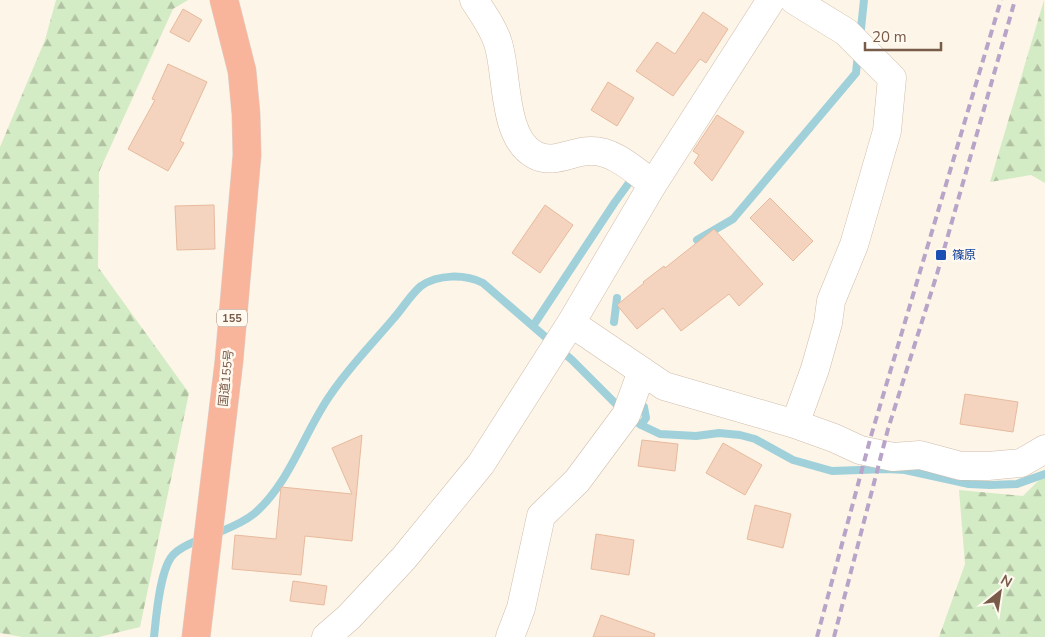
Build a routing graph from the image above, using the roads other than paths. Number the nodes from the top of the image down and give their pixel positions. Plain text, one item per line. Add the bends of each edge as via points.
1 (224, 0) edge
2 (474, 0) edge
3 (771, 0) edge
4 (794, 0) edge
5 (653, 184) junction
6 (570, 323) junction
7 (642, 371) junction
8 (795, 424) junction
9 (1045, 449) edge
10 (196, 637) edge
11 (326, 637) edge
12 (510, 637) edge

1 - 10 highway, 国道155号 / 155 via 242,71 247,155 229,361
2 - 5 street via 488,20 498,44 510,116 523,146 548,159 591,151 604,153
3 - 5 street
4 - 8 street via 846,32 892,78 888,131 854,245 831,301 815,369
5 - 6 street
6 - 7 street
6 - 11 street via 481,464 404,558
7 - 8 street via 664,386
7 - 12 street via 626,415 577,482 541,516 521,608
8 - 9 street via 860,450 893,457 920,455 961,466 1021,463

